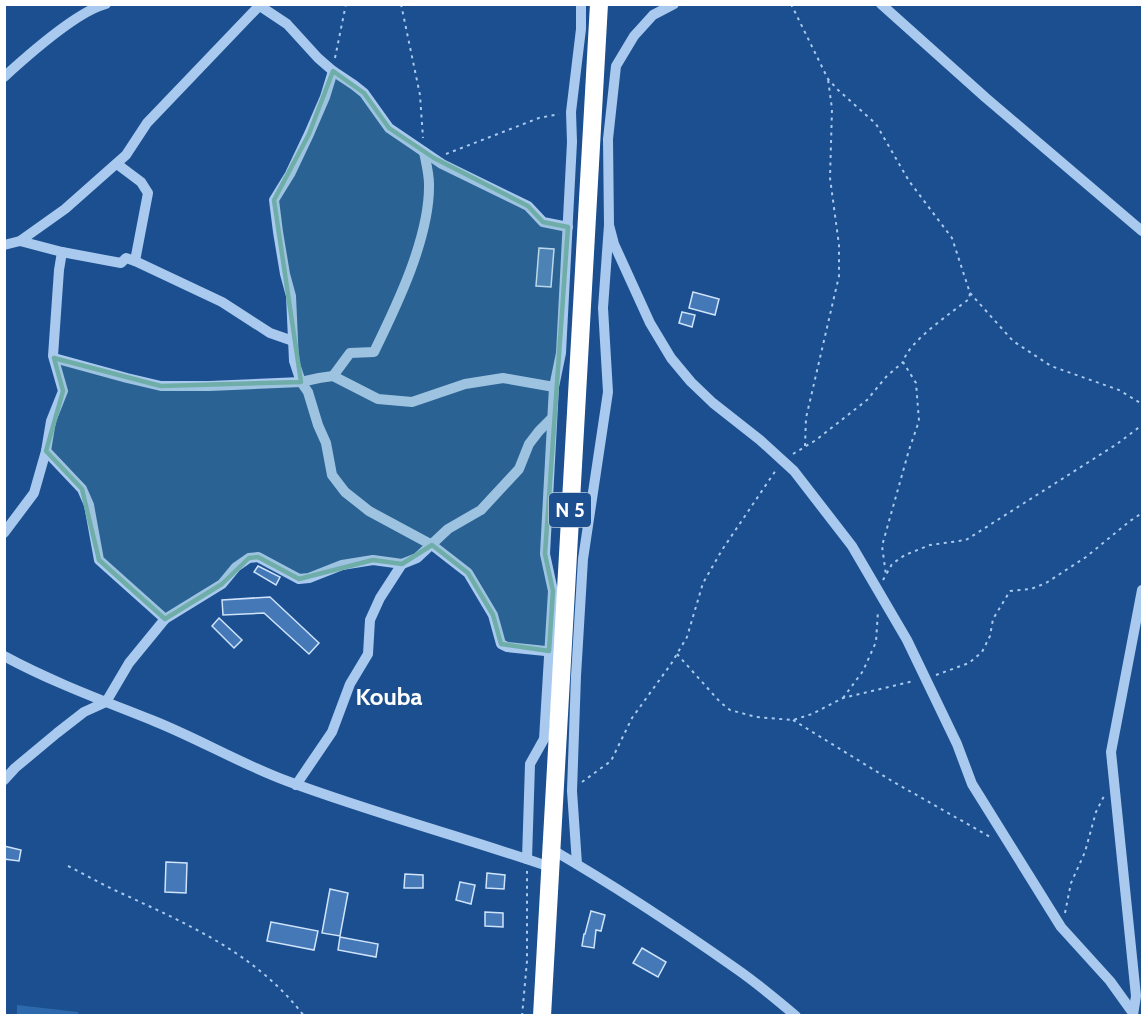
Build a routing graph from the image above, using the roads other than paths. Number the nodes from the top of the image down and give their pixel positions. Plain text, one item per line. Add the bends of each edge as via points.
1 (106, 4) edge
2 (581, 4) edge
3 (599, 4) edge
4 (674, 4) edge
5 (881, 4) edge
6 (258, 5) edge
7 (333, 71) junction
8 (4, 76) edge
9 (424, 152) junction
10 (117, 164) junction
11 (609, 225) junction
12 (568, 227) junction
13 (1143, 231) edge
14 (20, 241) junction
15 (4, 245) edge
16 (62, 252) junction
17 (135, 261) junction
18 (293, 341) junction
19 (54, 358) junction
20 (333, 376) junction
21 (301, 382) junction
22 (554, 387) junction
23 (552, 419) junction
24 (46, 451) junction
25 (4, 533) edge
26 (432, 545) junction
27 (402, 564) junction
28 (1143, 590) edge
29 (165, 619) junction
30 (556, 652) junction
31 (4, 656) edge
32 (106, 702) junction
33 (4, 780) edge
34 (296, 784) junction
35 (551, 858) junction
36 (527, 859) junction
37 (577, 864) junction
38 (1133, 1014) edge
39 (542, 1016) edge
40 (796, 1016) edge

1 - 8 street via 63,29
2 - 12 street via 571,112
3 - 30 highway, N 5
4 - 11 street via 653,15 634,36 616,66 608,139
5 - 13 street
6 - 7 street via 287,24
6 - 10 street via 147,123
7 - 9 street via 364,93 389,128
7 - 18 street via 309,134 274,200 291,296
9 - 12 street via 528,206 543,222
9 - 20 street via 430,183 426,215 394,313 374,352 350,353
10 - 14 street
10 - 17 street via 141,182 148,193
11 - 37 street via 603,308 608,392 583,559 576,676 572,791
11 - 38 street via 641,303 671,358 713,403 794,471 852,546 912,650 972,784 1061,927 1110,981
12 - 22 street via 561,353
14 - 15 street
14 - 16 street
16 - 17 street via 121,263 126,258
16 - 19 street
17 - 18 street via 222,302 270,333
18 - 21 street
19 - 21 street via 161,386
19 - 24 street via 63,391 51,421
20 - 21 street
20 - 22 street via 378,399 412,402 465,384 504,378
21 - 26 street via 326,443 332,475 345,492 369,511
22 - 23 street
23 - 26 street via 529,444 519,469 481,510 448,529
23 - 30 street via 545,554 553,591
24 - 25 street via 33,493
24 - 29 street via 82,489 89,505 99,560
26 - 27 street
26 - 30 street via 468,573 493,615 501,644
27 - 29 street via 373,560 299,579 258,557 249,558 222,584
27 - 34 street via 370,620 368,654 350,684 332,732
28 - 38 street via 1111,752 1136,996
29 - 32 street via 129,663
30 - 35 highway, N 5
30 - 36 street via 544,739 530,764
31 - 32 street
32 - 33 street via 84,712
32 - 34 street
34 - 36 street
35 - 36 street
35 - 37 street
35 - 39 highway, N 5
37 - 40 street via 740,971

